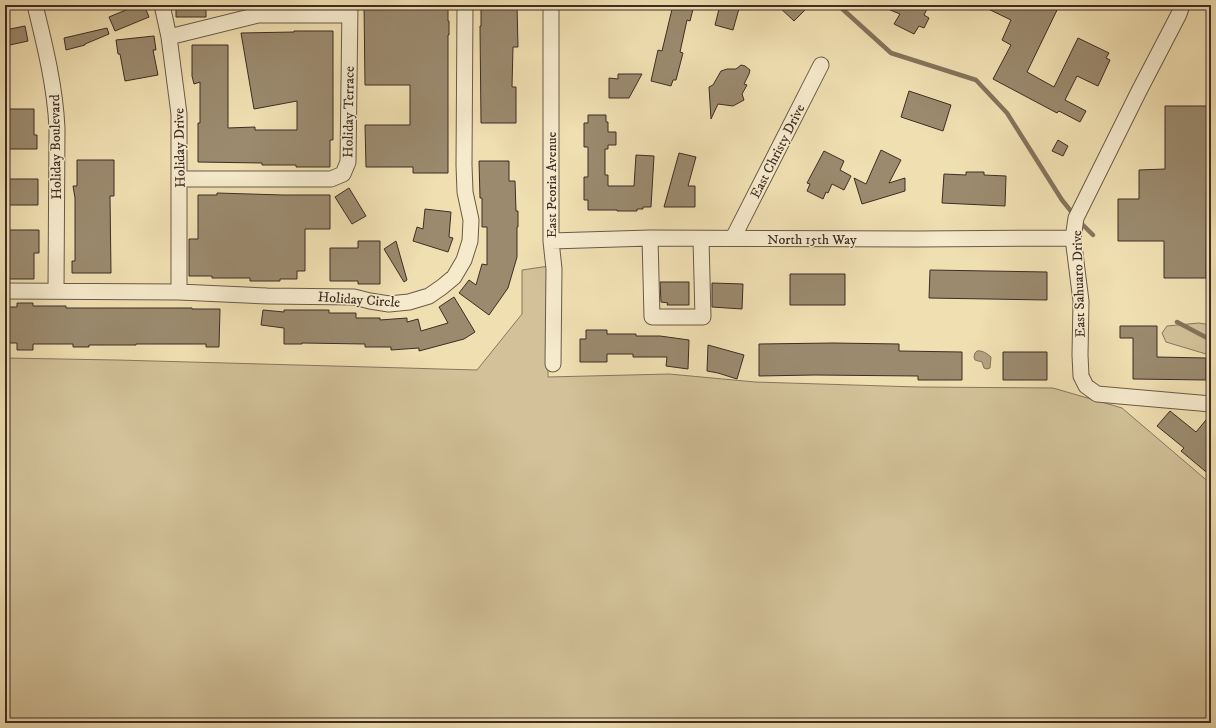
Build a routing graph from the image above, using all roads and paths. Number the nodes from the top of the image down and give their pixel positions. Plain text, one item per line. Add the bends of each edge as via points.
1 (35, 5) edge
2 (162, 5) edge
3 (465, 5) edge
4 (551, 5) edge
5 (1182, 5) edge
6 (349, 10) edge
7 (169, 37) junction
8 (821, 65) dead end
9 (180, 179) junction
10 (650, 238) junction
11 (733, 238) junction
12 (1073, 238) junction
13 (701, 239) junction
14 (551, 241) junction
15 (5, 291) edge
16 (56, 291) junction
17 (179, 292) junction
18 (553, 364) dead end
19 (1211, 404) edge

1 - 16 street, Holiday Boulevard via 56,105
2 - 7 street, Holiday Drive
3 - 17 street, Holiday Circle via 464,165 465,192 471,220 470,241 464,260 454,277 429,296 389,304 354,297
4 - 14 street, East Peoria Avenue
5 - 12 street, East Sahuaro Drive via 1076,218
6 - 7 street via 258,15
6 - 9 street, Holiday Terrace via 348,162 343,174 331,179
7 - 9 street, Holiday Drive via 179,114
8 - 11 street, East Christy Drive
9 - 17 street, Holiday Drive
10 - 13 street, North 15th Way
10 - 13 street via 652,317 703,317
10 - 14 street, North 15th Way
11 - 12 street, North 15th Way
11 - 13 street, North 15th Way
12 - 19 street, East Sahuaro Drive via 1081,301 1081,376 1086,386 1097,394
14 - 18 street, East Peoria Avenue via 554,269
15 - 16 street, Holiday Circle
16 - 17 street, Holiday Circle

